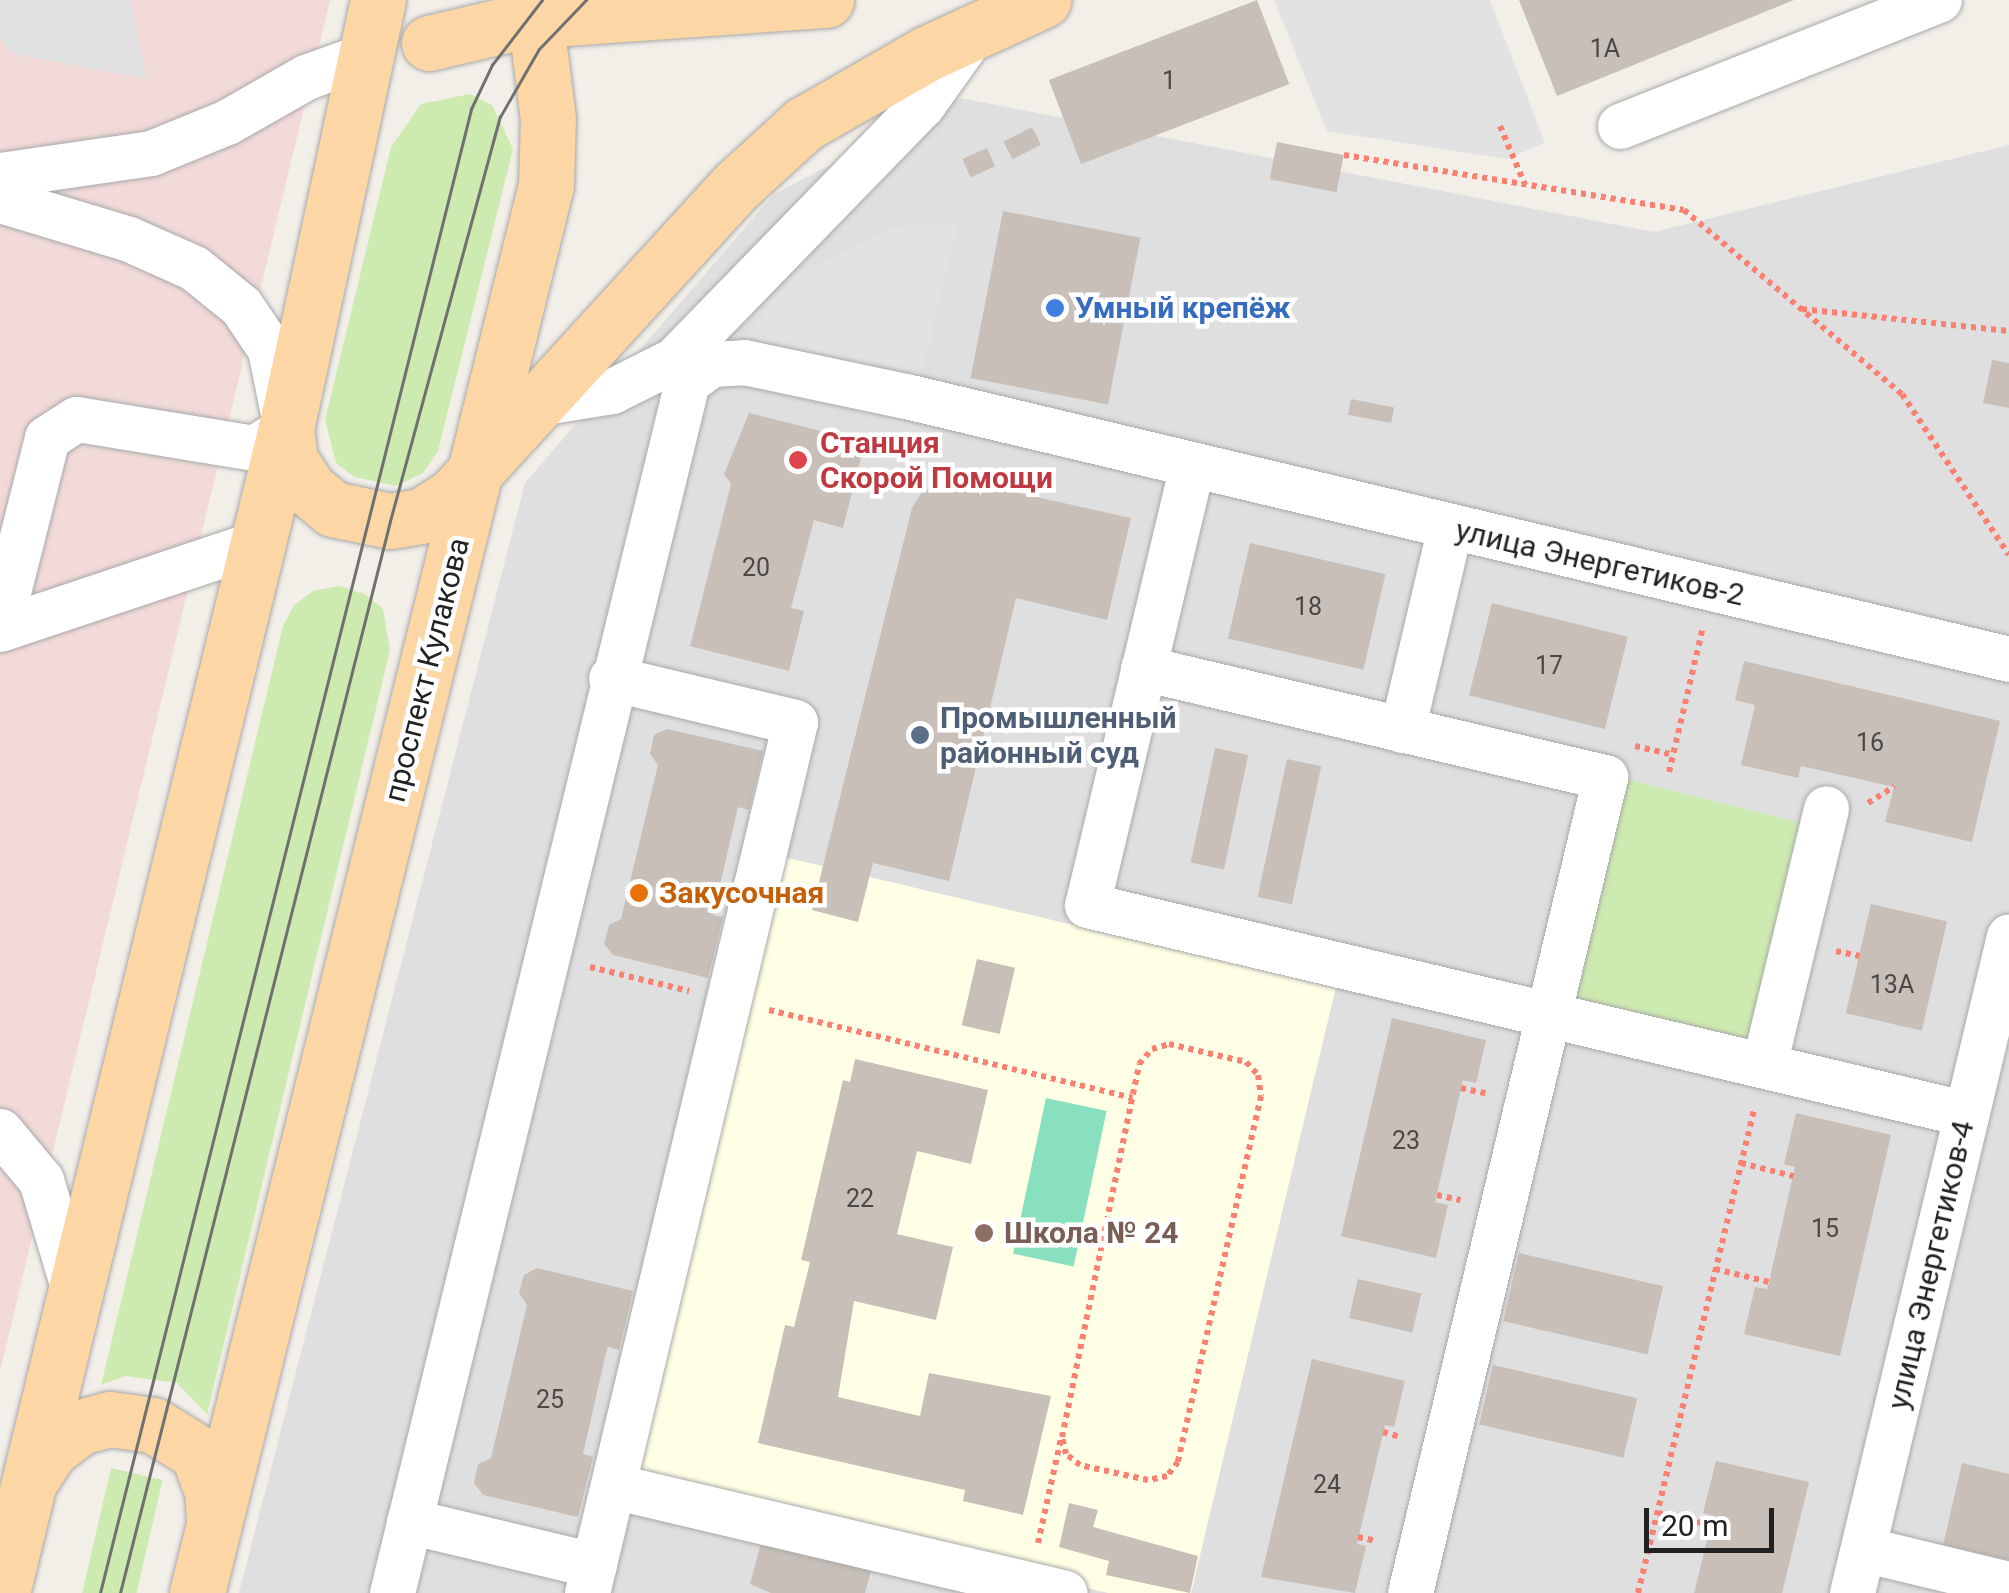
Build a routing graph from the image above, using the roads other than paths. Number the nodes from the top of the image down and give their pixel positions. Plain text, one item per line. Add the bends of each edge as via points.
1 (378, 0) edge
2 (826, 0) edge
3 (1043, 0) edge
4 (1938, 0) edge
5 (534, 10) edge
6 (974, 32) junction
7 (429, 42) junction
8 (364, 56) junction
9 (1620, 126) dead end
10 (0, 175) edge
11 (546, 185) junction
12 (0, 200) edge
13 (538, 403) junction
14 (286, 428) junction
15 (1192, 466) junction
16 (476, 473) junction
17 (1450, 527) junction
18 (260, 542) junction
19 (0, 626) edge
20 (2009, 660) edge
21 (1143, 668) junction
22 (611, 678) junction
23 (1402, 730) junction
24 (1826, 808) dead end
25 (2009, 936) edge
26 (1548, 1014) junction
27 (1764, 1066) junction
28 (1967, 1114) junction
29 (0, 1130) edge
30 (75, 1293) junction
31 (30, 1482) junction
32 (613, 1486) junction
33 (409, 1521) junction
34 (214, 1530) junction
35 (1863, 1549) junction
36 (590, 1579) edge
37 (2009, 1584) edge
38 (1046, 1589) edge
39 (2, 1593) edge
40 (197, 1593) edge
41 (392, 1593) edge
42 (1410, 1593) edge
43 (1852, 1593) edge

1 - 8 main road
2 - 5 main road
3 - 6 main road, проспект Кулакова
4 - 9 street
5 - 7 main road
5 - 11 main road via 548,119
6 - 13 main road, проспект Кулакова via 804,124 736,186
6 - 13 street via 922,105 674,360 612,390
7 - 8 main road
7 - 11 main road via 492,52 525,84 544,144
8 - 10 street via 151,153
8 - 14 main road
11 - 16 main road
12 - 14 street via 129,239 194,268 240,306 270,349
13 - 16 main road, проспект Кулакова
14 - 16 main road via 290,460 308,489 333,509 363,519 422,516
14 - 18 main road
14 - 19 street via 254,448 228,449 121,422 76,419 47,438
15 - 17 street, улица Энергетиков-2
15 - 21 street
15 - 22 street, улица Энергетиков-2 via 744,362 711,364 687,382
16 - 34 main road, проспект Кулакова
17 - 20 street, улица Энергетиков-2
17 - 23 street
18 - 19 street
18 - 30 main road
21 - 23 street
21 - 26 street via 1087,905
22 - 32 street via 795,722
22 - 33 street, улица Энергетиков-2
23 - 26 street via 1605,778
24 - 27 street
25 - 28 street, улица Энергетиков-4
26 - 27 street
26 - 42 street
27 - 28 street
28 - 35 street, улица Энергетиков-4
29 - 30 street via 41,1180
30 - 31 main road
31 - 34 main road via 50,1449 80,1428 110,1419 152,1425 198,1453 212,1492
31 - 39 main road
32 - 36 street
32 - 38 street
33 - 36 street
33 - 41 street, улица Энергетиков-2
34 - 40 main road, проспект Кулакова
35 - 37 street
35 - 43 street, улица Энергетиков-4

